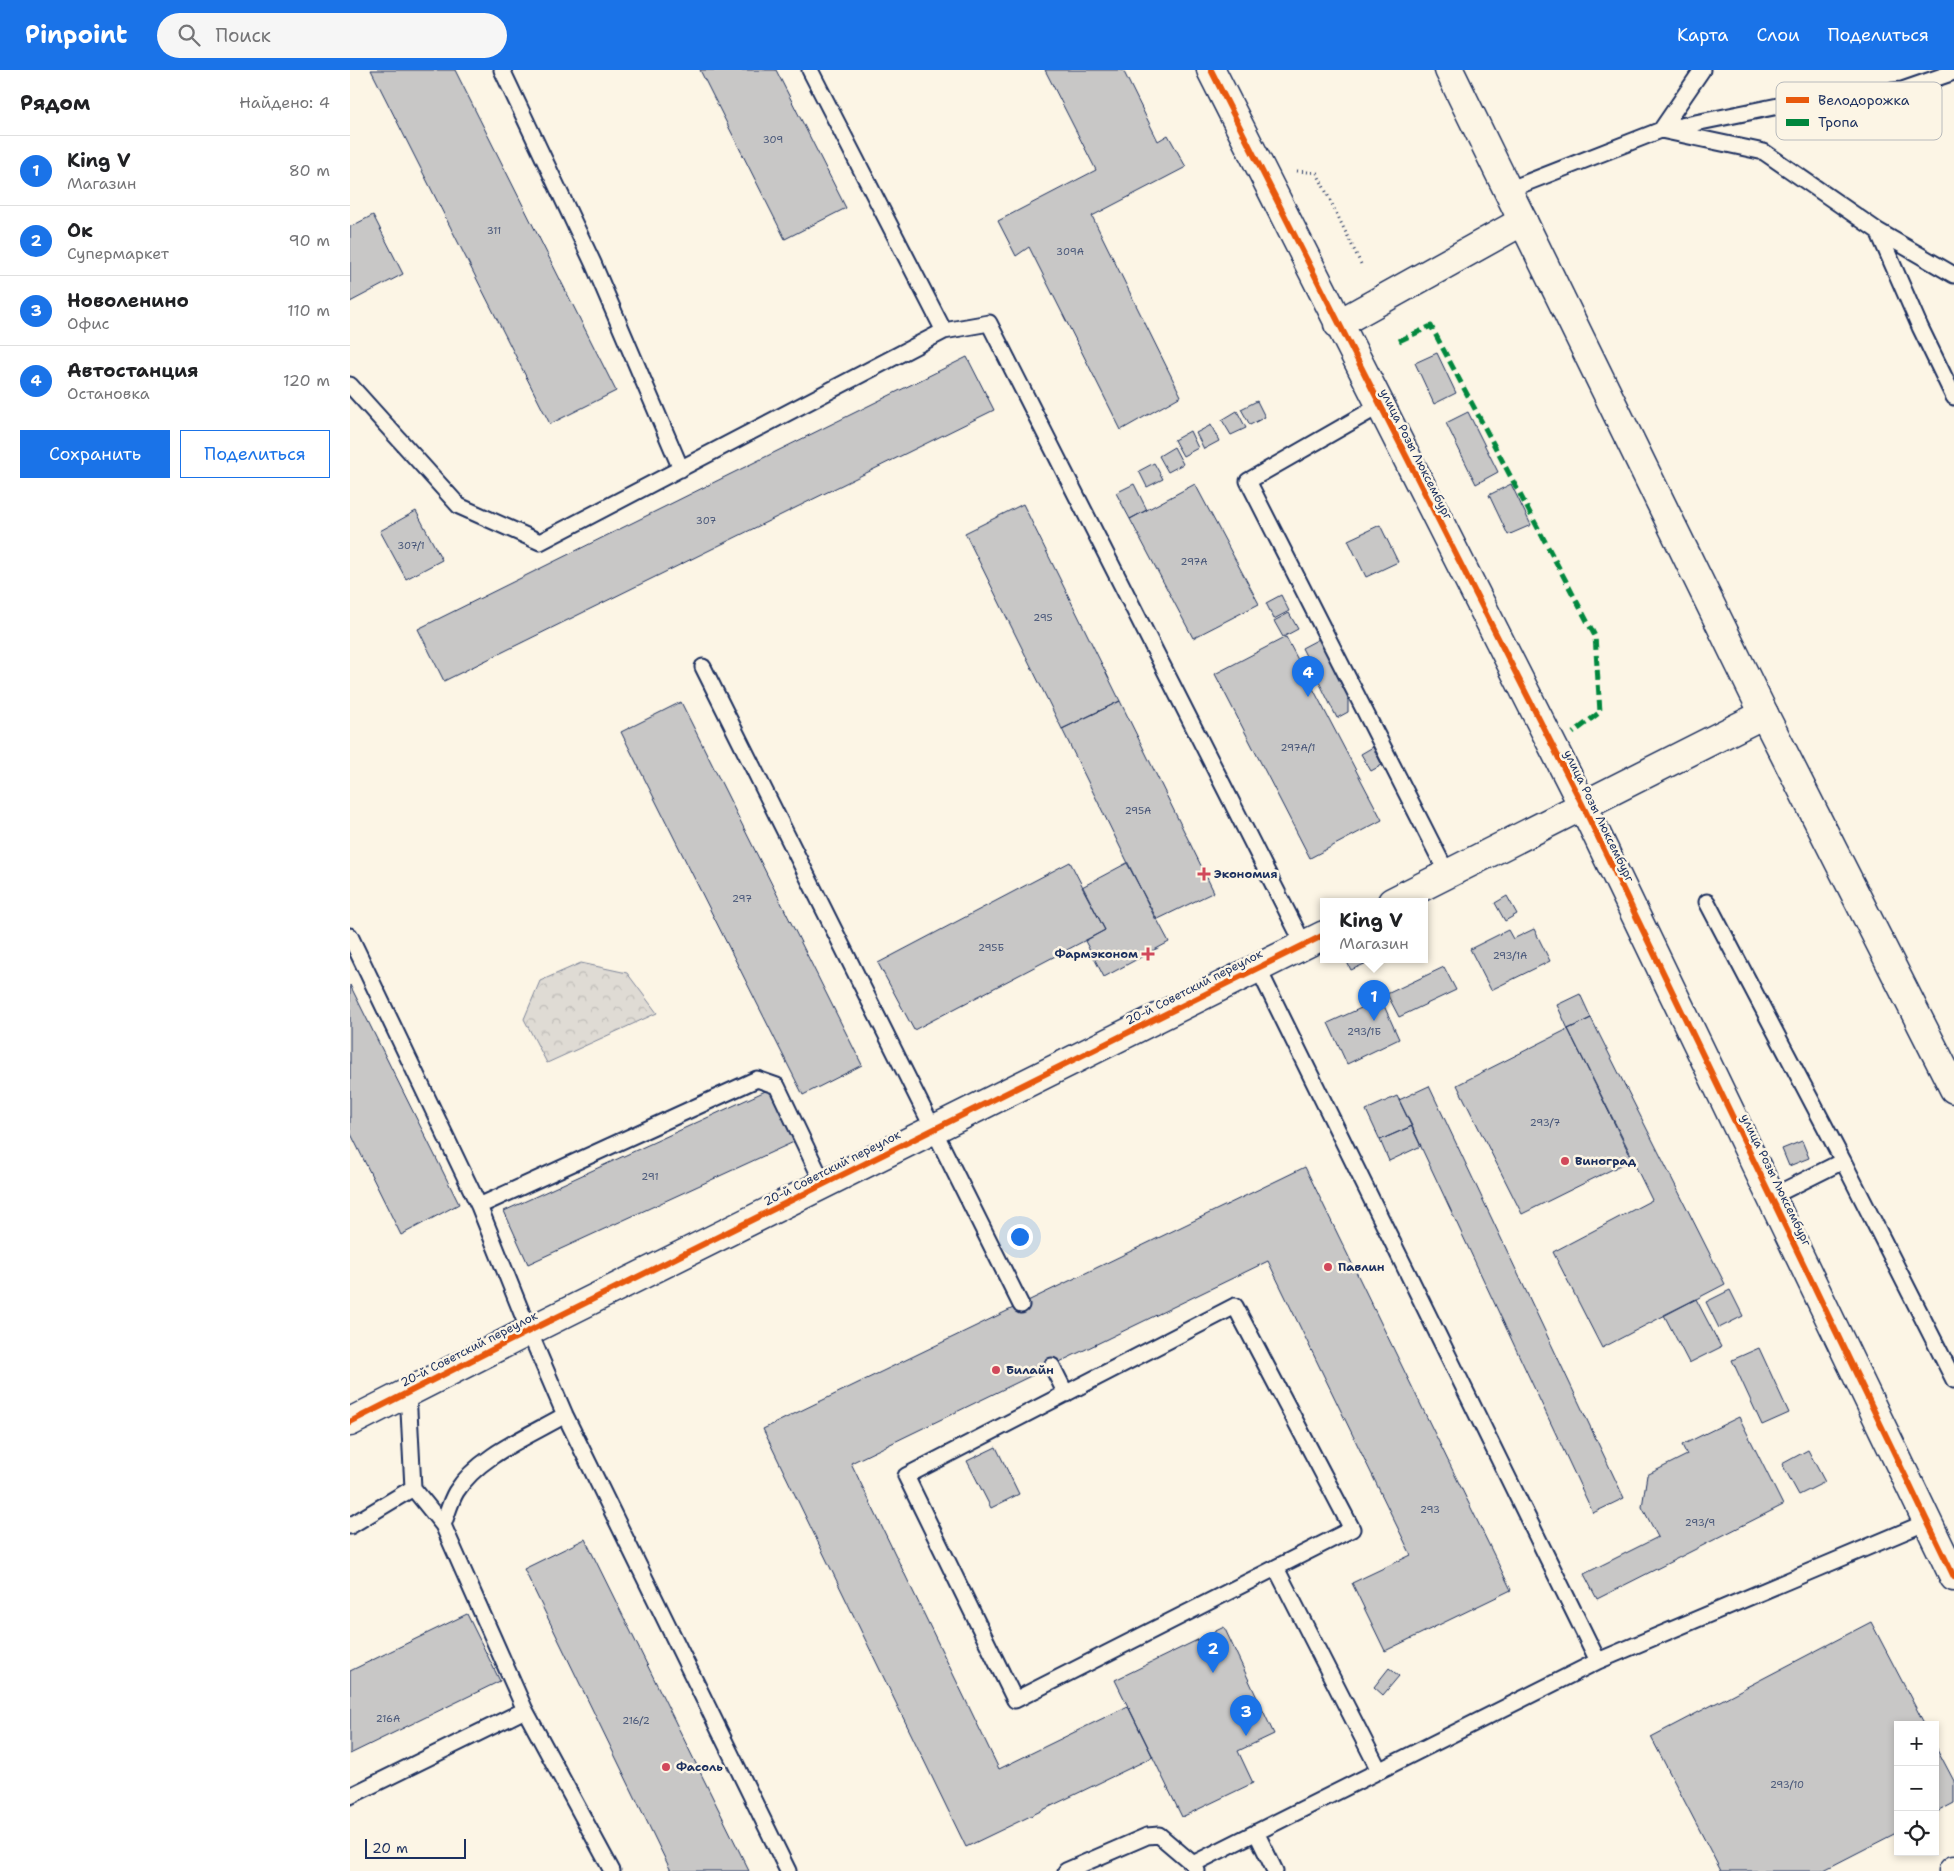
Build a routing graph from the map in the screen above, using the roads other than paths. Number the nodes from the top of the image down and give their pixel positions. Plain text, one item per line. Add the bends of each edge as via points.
1 (502, 70) edge
2 (810, 70) edge
3 (1211, 70) edge
4 (1449, 70) edge
5 (1702, 70) edge
6 (1954, 72) edge
7 (1925, 82) edge
8 (1776, 106) edge
9 (1661, 130) junction
10 (1508, 190) junction
11 (1523, 220) junction
12 (1878, 231) junction
13 (1954, 275) edge
14 (1338, 324) junction
15 (944, 331) junction
16 (350, 385) edge
17 (1954, 397) edge
18 (1379, 406) junction
19 (681, 469) junction
20 (703, 667) dead end
21 (1764, 714) junction
22 (1583, 806) junction
23 (1448, 875) junction
24 (1400, 898) edge
25 (1707, 902) dead end
26 (350, 936) edge
27 (1314, 940) edge
28 (1258, 968) junction
29 (1954, 1089) edge
30 (933, 1130) junction
31 (1843, 1161) junction
32 (824, 1185) junction
33 (1771, 1197) junction
34 (480, 1206) junction
35 (1021, 1305) dead end
36 (529, 1331) junction
37 (1052, 1366) dead end
38 (1954, 1380) edge
39 (408, 1392) junction
40 (1066, 1394) junction
41 (565, 1415) junction
42 (350, 1422) edge
43 (413, 1488) junction
44 (1927, 1522) junction
45 (443, 1525) junction
46 (350, 1526) edge
47 (1276, 1568) junction
48 (1954, 1578) edge
49 (1598, 1661) junction
50 (525, 1710) junction
51 (1380, 1770) junction
52 (350, 1796) edge
53 (1256, 1832) junction
54 (1195, 1867) edge
55 (612, 1871) edge
56 (788, 1871) edge
57 (1066, 1871) edge
58 (1275, 1871) edge

1 - 19 lane via 593,263
2 - 15 lane
3 - 14 street, улица Розы Люксембург
4 - 10 street
5 - 9 lane
6 - 7 lane
8 - 9 lane
9 - 10 lane
9 - 12 lane via 1764,152
10 - 11 street
11 - 14 street
11 - 21 street
12 - 13 lane
12 - 17 lane
14 - 18 street, улица Розы Люксембург
15 - 19 lane
15 - 27 lane via 990,323
16 - 19 lane via 459,506 540,542
18 - 22 street, улица Розы Люксембург
18 - 23 lane via 1248,481
20 - 30 lane
21 - 22 street
21 - 29 street
22 - 23 street
22 - 33 street, улица Розы Люксембург
23 - 24 street
25 - 31 lane
26 - 34 lane
27 - 28 street, 20-й Советский переулок
28 - 30 street, 20-й Советский переулок
28 - 49 lane
30 - 32 street, 20-й Советский переулок
30 - 35 lane
31 - 33 lane
31 - 38 lane
32 - 34 lane via 777,1086 757,1079
32 - 36 street, 20-й Советский переулок
33 - 44 street, улица Розы Люксембург
34 - 36 lane
36 - 39 street, 20-й Советский переулок
36 - 41 lane
37 - 40 lane
39 - 42 street, 20-й Советский переулок
39 - 43 lane
40 - 47 lane via 1235,1306 1352,1529
40 - 47 lane via 906,1476 1015,1700
41 - 45 lane via 488,1459 470,1474 455,1493
41 - 56 lane
43 - 45 lane
43 - 46 lane
44 - 48 street, улица Розы Люксембург
44 - 49 lane
45 - 50 lane
47 - 51 lane
49 - 51 lane
50 - 52 lane
50 - 55 lane
51 - 53 lane
53 - 54 lane
53 - 58 lane
54 - 57 lane via 1160,1835 1147,1836

